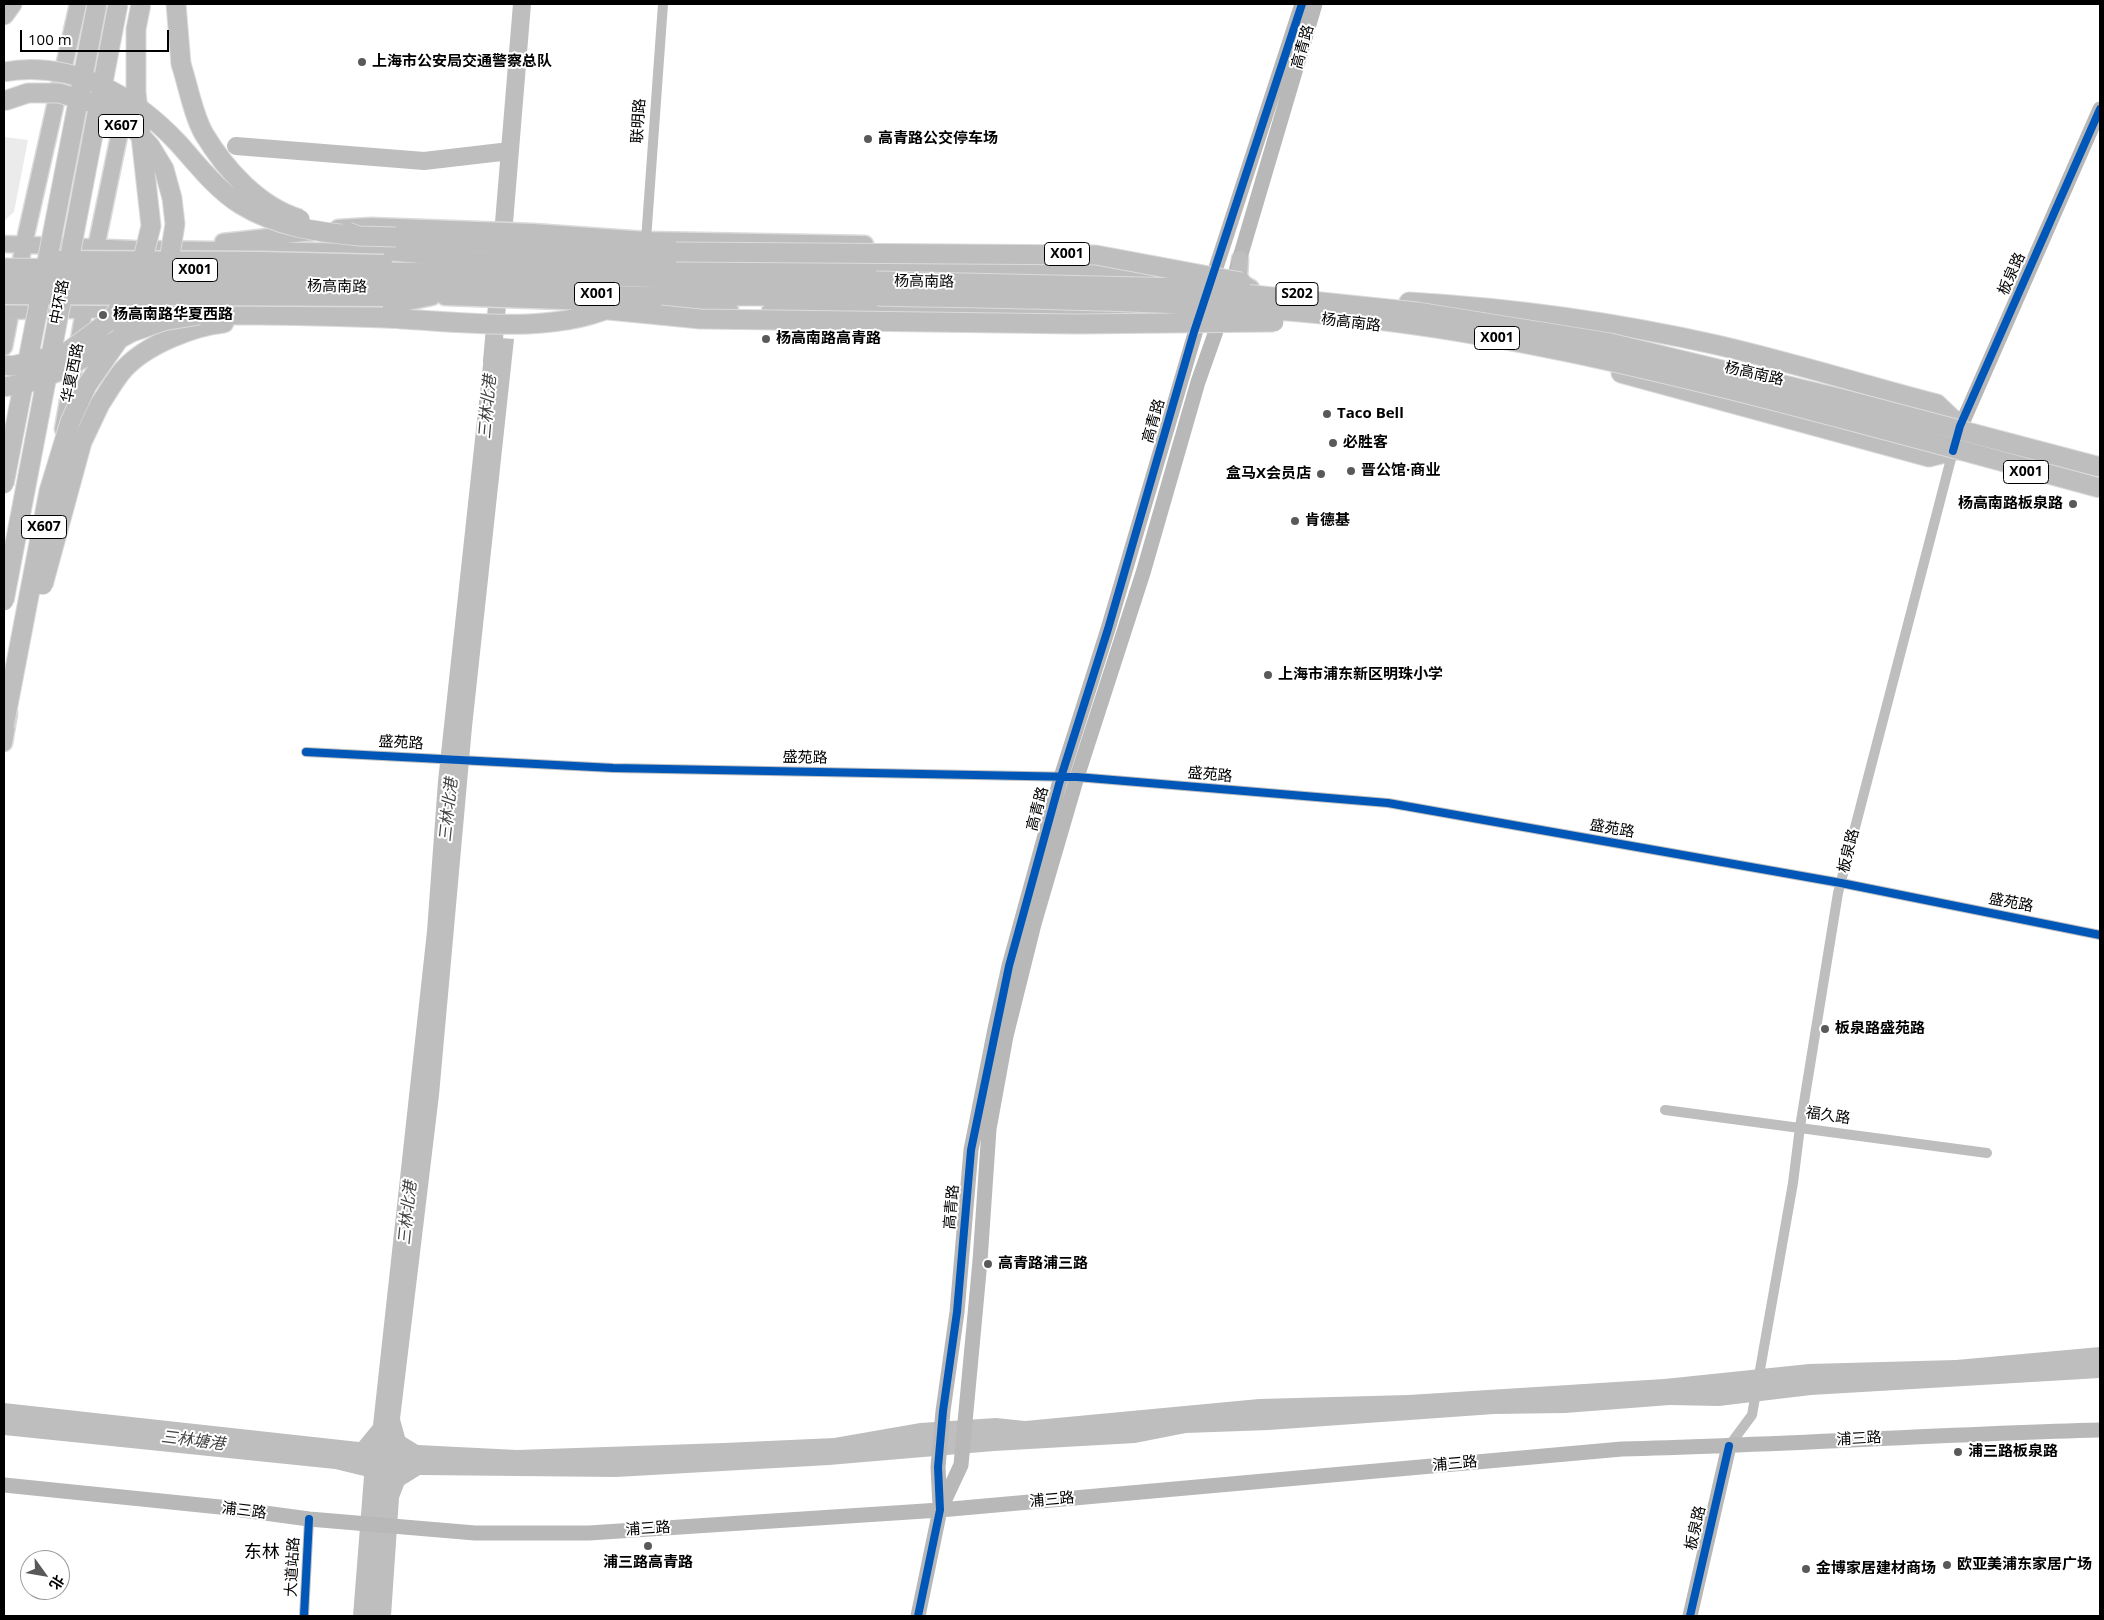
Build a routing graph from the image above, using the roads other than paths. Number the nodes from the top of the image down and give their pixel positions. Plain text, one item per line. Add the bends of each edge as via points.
1 (12, 4) edge
2 (78, 4) edge
3 (97, 4) edge
4 (118, 4) edge
5 (141, 4) edge
6 (146, 4) edge
7 (176, 4) edge
8 (663, 4) edge
9 (1302, 4) edge
10 (1315, 4) edge
11 (4, 15) edge
12 (4, 72) edge
13 (4, 101) edge
14 (2100, 109) edge
15 (562, 234) junction
16 (359, 236) junction
17 (646, 240) junction
18 (4, 244) edge
19 (24, 244) junction
20 (96, 248) junction
21 (134, 249) junction
22 (589, 257) junction
23 (4, 259) edge
24 (620, 264) junction
25 (1238, 265) junction
26 (525, 267) junction
27 (4, 268) edge
28 (384, 280) junction
29 (477, 280) junction
30 (4, 283) edge
31 (1210, 284) junction
32 (1229, 288) junction
33 (876, 289) junction
34 (1258, 290) junction
35 (4, 296) edge
36 (670, 296) junction
37 (432, 297) junction
38 (1348, 300) junction
39 (1408, 302) junction
40 (694, 307) junction
41 (1224, 308) junction
42 (608, 310) junction
43 (711, 310) junction
44 (7, 311) edge
45 (85, 311) junction
46 (1200, 314) junction
47 (303, 316) junction
48 (1451, 317) junction
49 (1194, 332) junction
50 (1436, 337) junction
51 (1492, 337) junction
52 (4, 347) edge
53 (4, 365) edge
54 (4, 387) edge
55 (1956, 439) junction
56 (2100, 463) edge
57 (2100, 467) edge
58 (4, 484) edge
59 (2100, 488) edge
60 (2100, 493) edge
61 (4, 601) edge
62 (15, 669) junction
63 (4, 726) edge
64 (4, 743) edge
65 (306, 752) dead end
66 (1077, 777) junction
67 (1061, 778) junction
68 (1841, 883) junction
69 (2100, 934) edge
70 (1665, 1110) dead end
71 (1800, 1127) junction
72 (1987, 1153) dead end
73 (2100, 1430) edge
74 (1729, 1446) junction
75 (4, 1485) edge
76 (940, 1510) junction
77 (309, 1519) junction
78 (304, 1616) edge
79 (918, 1616) edge
80 (1690, 1616) edge

1 - 11 highway
2 - 19 main road
3 - 58 highway, 中环路, bridge
4 - 61 highway, 中环路, bridge
5 - 53 highway, bridge via 136,29 136,92 151,226 138,279 112,319 66,353 12,366
6 - 20 main road, 华夏西路 / X607
7 - 16 highway, bridge via 181,64 203,132 231,172 259,197 291,216
8 - 17 street, 联明路
9 - 31 main road, 高青路
10 - 25 main road, 高青路
12 - 16 highway, bridge via 22,69 69,74 99,83 124,96 151,118 239,203 268,219 309,231
13 - 62 highway, bridge via 28,94 59,93 103,106 127,121 150,146 164,169 175,224 170,255 160,280 87,385 70,422 49,490
14 - 55 main road, 板泉路
15 - 17 main road, X001
15 - 24 main road, 杨高南路
15 - 26 main road, X001
16 - 26 highway, X001, bridge via 396,237
17 - 31 main road, X001 via 1102,249 1192,264
18 - 19 main road, 杨高南路
19 - 20 main road, 杨高南路
19 - 44 main road
20 - 21 main road, 杨高南路 / X001
20 - 45 main road, 华夏西路 / X607
21 - 26 main road, 杨高南路 / X001 via 282,237 347,226 482,229
21 - 29 main road, 杨高南路 / X001 via 386,252
22 - 24 highway, 杨高南路 / X001
22 - 24 main road, 杨高南路
22 - 26 highway, X001
23 - 28 main road, 杨高南路 / X001, bridge via 261,260
24 - 26 highway, 杨高南路 / X001
24 - 31 main road, 杨高南路 / X001 via 1090,270
24 - 33 highway, 杨高南路 / X001
24 - 39 highway, 杨高南路 / X001, bridge via 676,252 1096,254 1272,288
25 - 32 main road
25 - 34 main road via 1241,281
26 - 29 highway, 杨高南路 / X001
26 - 29 main road, 杨高南路 / X001
26 - 36 highway, 杨高南路 / X001 via 624,296
26 - 42 main road, 杨高南路 / X001
27 - 28 highway, 杨高南路 / X001, bridge
28 - 29 highway, 杨高南路 / X001
28 - 29 highway, 杨高南路 / X001 via 451,273
28 - 30 highway, 杨高南路 / X001, bridge
28 - 35 main road, 杨高南路 / X001, bridge
28 - 37 main road, 杨高南路 / X001
29 - 37 main road, 杨高南路 / X001
31 - 32 main road, 杨高南路 / S202
31 - 46 main road, 高青路
32 - 34 main road, 杨高南路 / S202
32 - 38 main road, 杨高南路
32 - 41 main road, 高青路
32 - 46 main road
32 - 49 main road
33 - 36 highway, 杨高南路 / X001
33 - 48 highway, 杨高南路 / X001, bridge via 1186,288
33 - 51 highway, 杨高南路 / X001, bridge via 1180,303 1400,323
34 - 38 main road, 杨高南路 / S202
36 - 40 main road, 杨高南路 / X001
37 - 45 main road, 杨高南路 / X001 via 384,307
38 - 55 main road, 杨高南路 / X001 via 1479,317 1614,341
39 - 48 highway, 杨高南路 / X001, bridge
39 - 55 highway via 1494,307 1633,328 1717,345 1937,404
40 - 42 main road, 杨高南路 / X001
40 - 43 main road, 杨高南路 / X001
41 - 49 main road
41 - 55 main road, 杨高南路 / X001 via 1515,344 1608,363 1875,430
41 - 66 main road, 高青路 via 1198,382 1143,573
42 - 47 highway, X001 via 518,324
42 - 50 highway, 杨高南路 / X001, bridge via 700,319 1076,324 1259,321
43 - 46 main road, 杨高南路 / X001
43 - 49 main road via 747,325
44 - 45 main road, 杨高南路 / X001
44 - 52 main road
45 - 64 main road, 华夏西路 / X607
46 - 49 main road, 高青路
47 - 54 highway, X001, bridge via 199,315 163,321 132,332 60,371 32,382
47 - 62 highway, bridge via 216,324 188,331 159,344 125,368 100,404 82,442 35,621
48 - 57 highway, 杨高南路 / X001, bridge via 1620,346 1842,399
49 - 67 main road, 高青路
50 - 51 highway, 杨高南路 / X001, bridge
50 - 55 highway via 1632,376 1928,457
51 - 59 highway, 杨高南路 / X001, bridge via 1607,360 1845,419
55 - 56 main road, 杨高南路 / X001 via 2071,455
55 - 60 main road, 杨高南路 / X001
55 - 68 street, 板泉路
62 - 63 highway, bridge
65 - 67 street, 盛苑路 via 613,768
66 - 67 street, 盛苑路
66 - 68 street, 盛苑路 via 1388,803
66 - 76 main road, 高青路 via 1034,924 993,1103 961,1465
67 - 76 main road, 高青路 via 1009,966 971,1150 958,1312 938,1467
68 - 69 street, 盛苑路
68 - 71 street, 板泉路
70 - 71 street, 福久路
71 - 72 street, 福久路
71 - 74 street, 板泉路 via 1755,1402 1752,1414
73 - 74 main road, 浦三路
74 - 76 main road, 浦三路 via 1622,1449
74 - 80 main road, 板泉路
75 - 77 main road, 浦三路
76 - 77 main road, 浦三路 via 589,1533 475,1533
76 - 79 main road, 高青路
77 - 78 street, 大道站路

